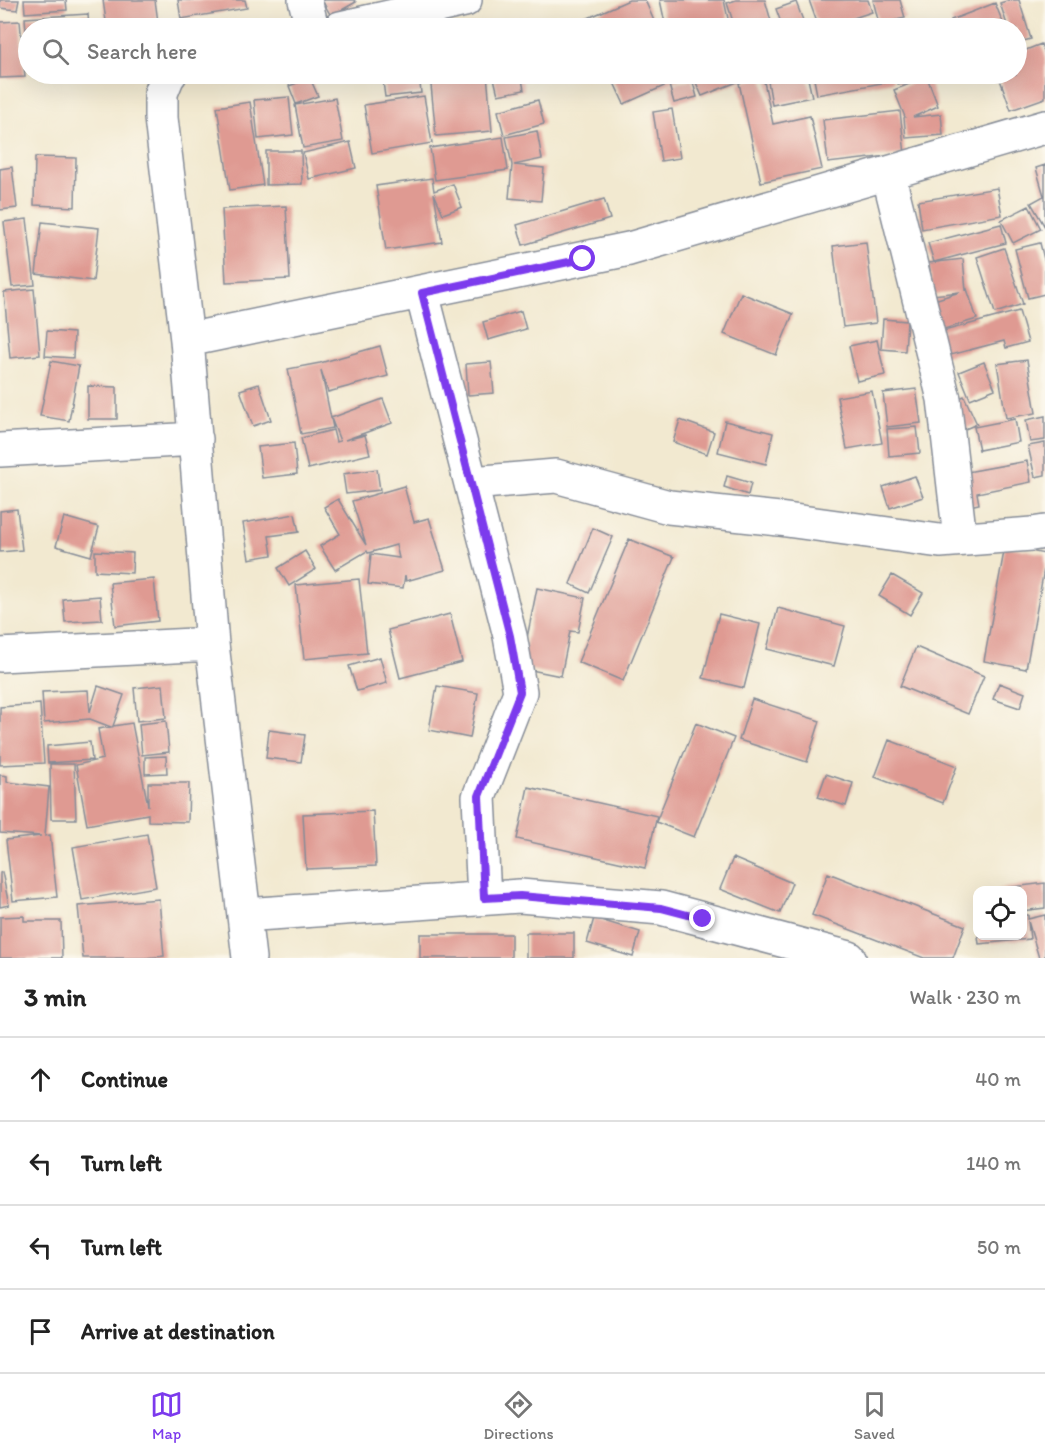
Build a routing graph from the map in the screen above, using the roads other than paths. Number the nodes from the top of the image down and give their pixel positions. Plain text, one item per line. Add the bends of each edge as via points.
1 (305, 0) edge
2 (465, 0) edge
3 (310, 18) edge
4 (385, 18) edge
5 (165, 84) edge
6 (1045, 127) edge
7 (888, 173) junction
8 (422, 293) junction
9 (188, 340) junction
10 (195, 439) junction
11 (0, 450) edge
12 (471, 483) junction
13 (1045, 532) edge
14 (960, 539) junction
15 (212, 644) junction
16 (0, 655) edge
17 (484, 898) junction
18 (244, 915) junction
19 (249, 958) edge
20 (849, 958) edge

1 - 3 street
2 - 4 street
5 - 9 street via 161,118
6 - 7 street
7 - 8 street via 629,249
7 - 14 street via 944,399
8 - 9 street
8 - 12 street
9 - 10 street
10 - 11 street
10 - 15 street
12 - 14 street via 556,476 669,507 940,541
12 - 17 street via 510,636 520,692 479,796
13 - 14 street
15 - 16 street
15 - 18 street
17 - 18 street
17 - 20 street via 520,896 661,908
18 - 19 street

